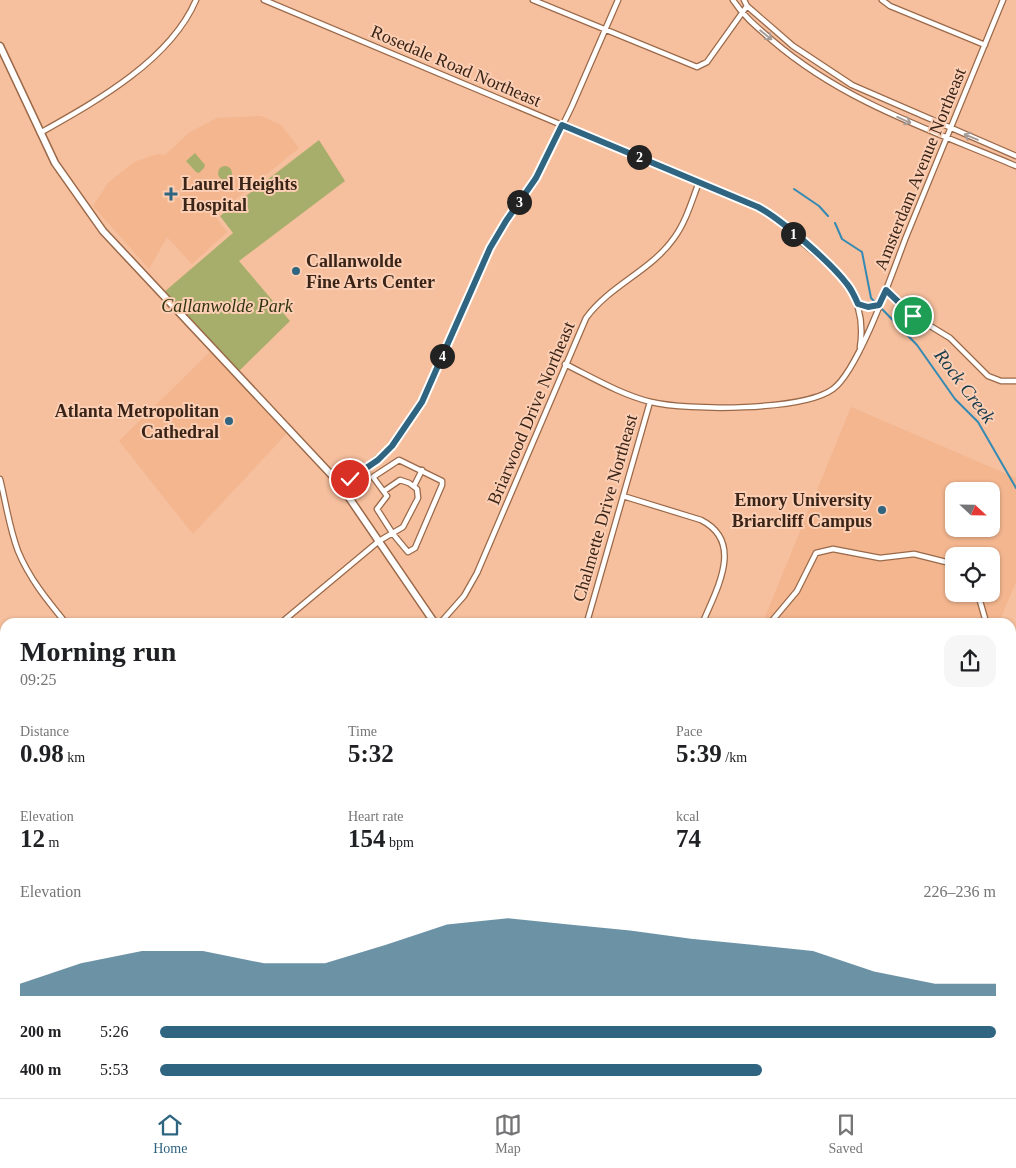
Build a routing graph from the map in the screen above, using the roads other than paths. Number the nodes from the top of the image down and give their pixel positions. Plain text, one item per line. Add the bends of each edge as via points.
1 (196, 0) edge
2 (264, 0) edge
3 (533, 0) edge
4 (618, 0) edge
5 (733, 0) edge
6 (744, 0) edge
7 (882, 0) edge
8 (892, 0) edge
9 (1003, 0) edge
10 (747, 6) junction
11 (890, 6) junction
12 (742, 13) junction
13 (606, 31) junction
14 (985, 45) junction
15 (0, 46) edge
16 (823, 68) junction
17 (817, 76) junction
18 (562, 125) junction
19 (951, 129) junction
20 (40, 133) junction
21 (947, 138) junction
22 (1016, 156) edge
23 (1016, 166) edge
24 (699, 182) junction
25 (886, 290) junction
26 (858, 304) junction
27 (879, 305) junction
28 (860, 347) junction
29 (565, 364) junction
30 (1016, 381) edge
31 (650, 402) junction
32 (378, 460) junction
33 (385, 468) junction
34 (422, 470) junction
35 (0, 479) edge
36 (341, 486) junction
37 (414, 486) junction
38 (384, 491) junction
39 (623, 496) junction
40 (393, 534) junction
41 (379, 541) junction
42 (945, 562) edge
43 (980, 602) edge
44 (62, 618) edge
45 (287, 618) edge
46 (431, 618) edge
47 (445, 618) edge
48 (588, 618) edge
49 (704, 618) edge
50 (774, 618) edge
51 (985, 618) edge

1 - 20 street via 160,50 90,105
2 - 18 street, Rosedale Road Northeast
3 - 13 street
4 - 13 street
5 - 12 street
6 - 10 street
7 - 11 street
8 - 11 street
9 - 14 street, Amsterdam Avenue Northeast
10 - 12 street
10 - 16 street via 792,46
11 - 14 street
12 - 13 street via 706,62 696,67
12 -> 17 street
13 - 18 street
14 - 19 street, Amsterdam Avenue Northeast
15 - 20 main road
16 - 17 street
16 - 19 street via 863,91
17 -> 21 street via 867,104
18 - 24 street, Rosedale Road Northeast
18 - 32 street via 536,178 490,248 422,402 397,440
19 - 21 street, Amsterdam Avenue Northeast
22 -> 19 street
20 - 36 main road via 66,180 103,231
21 - 23 street
21 - 25 street, Amsterdam Avenue Northeast
24 - 26 street, Rosedale Road Northeast via 770,215 844,280
24 - 29 street, Briarwood Drive Northeast via 674,240 599,301 586,318
25 - 27 street, Amsterdam Avenue Northeast
25 - 30 street via 909,313 950,338 988,376 1001,381
26 - 27 street via 868,307
26 - 28 street, Rosedale Road Northeast via 862,328
27 - 28 street, Amsterdam Avenue Northeast
28 - 31 street, Amsterdam Avenue Northeast via 841,382 810,400 712,409
29 - 31 street, Amsterdam Avenue Northeast
29 - 47 street, Briarwood Drive Northeast via 477,573 464,596
31 - 39 street, Chalmette Drive Northeast
32 - 33 street
32 - 36 street
33 - 34 street via 399,460
33 - 38 street via 373,477
34 - 37 street
34 - 40 street via 440,478 442,485 416,548 408,552
35 - 44 street via 22,560
36 - 41 main road
37 - 38 street via 400,480
37 - 40 street via 419,496 412,514
38 - 40 street via 387,496 377,509
39 - 48 street, Chalmette Drive Northeast
39 - 49 street via 701,520 720,538 725,563
40 - 41 street
41 - 45 street
41 - 46 main road
42 - 50 street via 914,554 888,558 824,550 812,558 797,591
43 - 51 street

